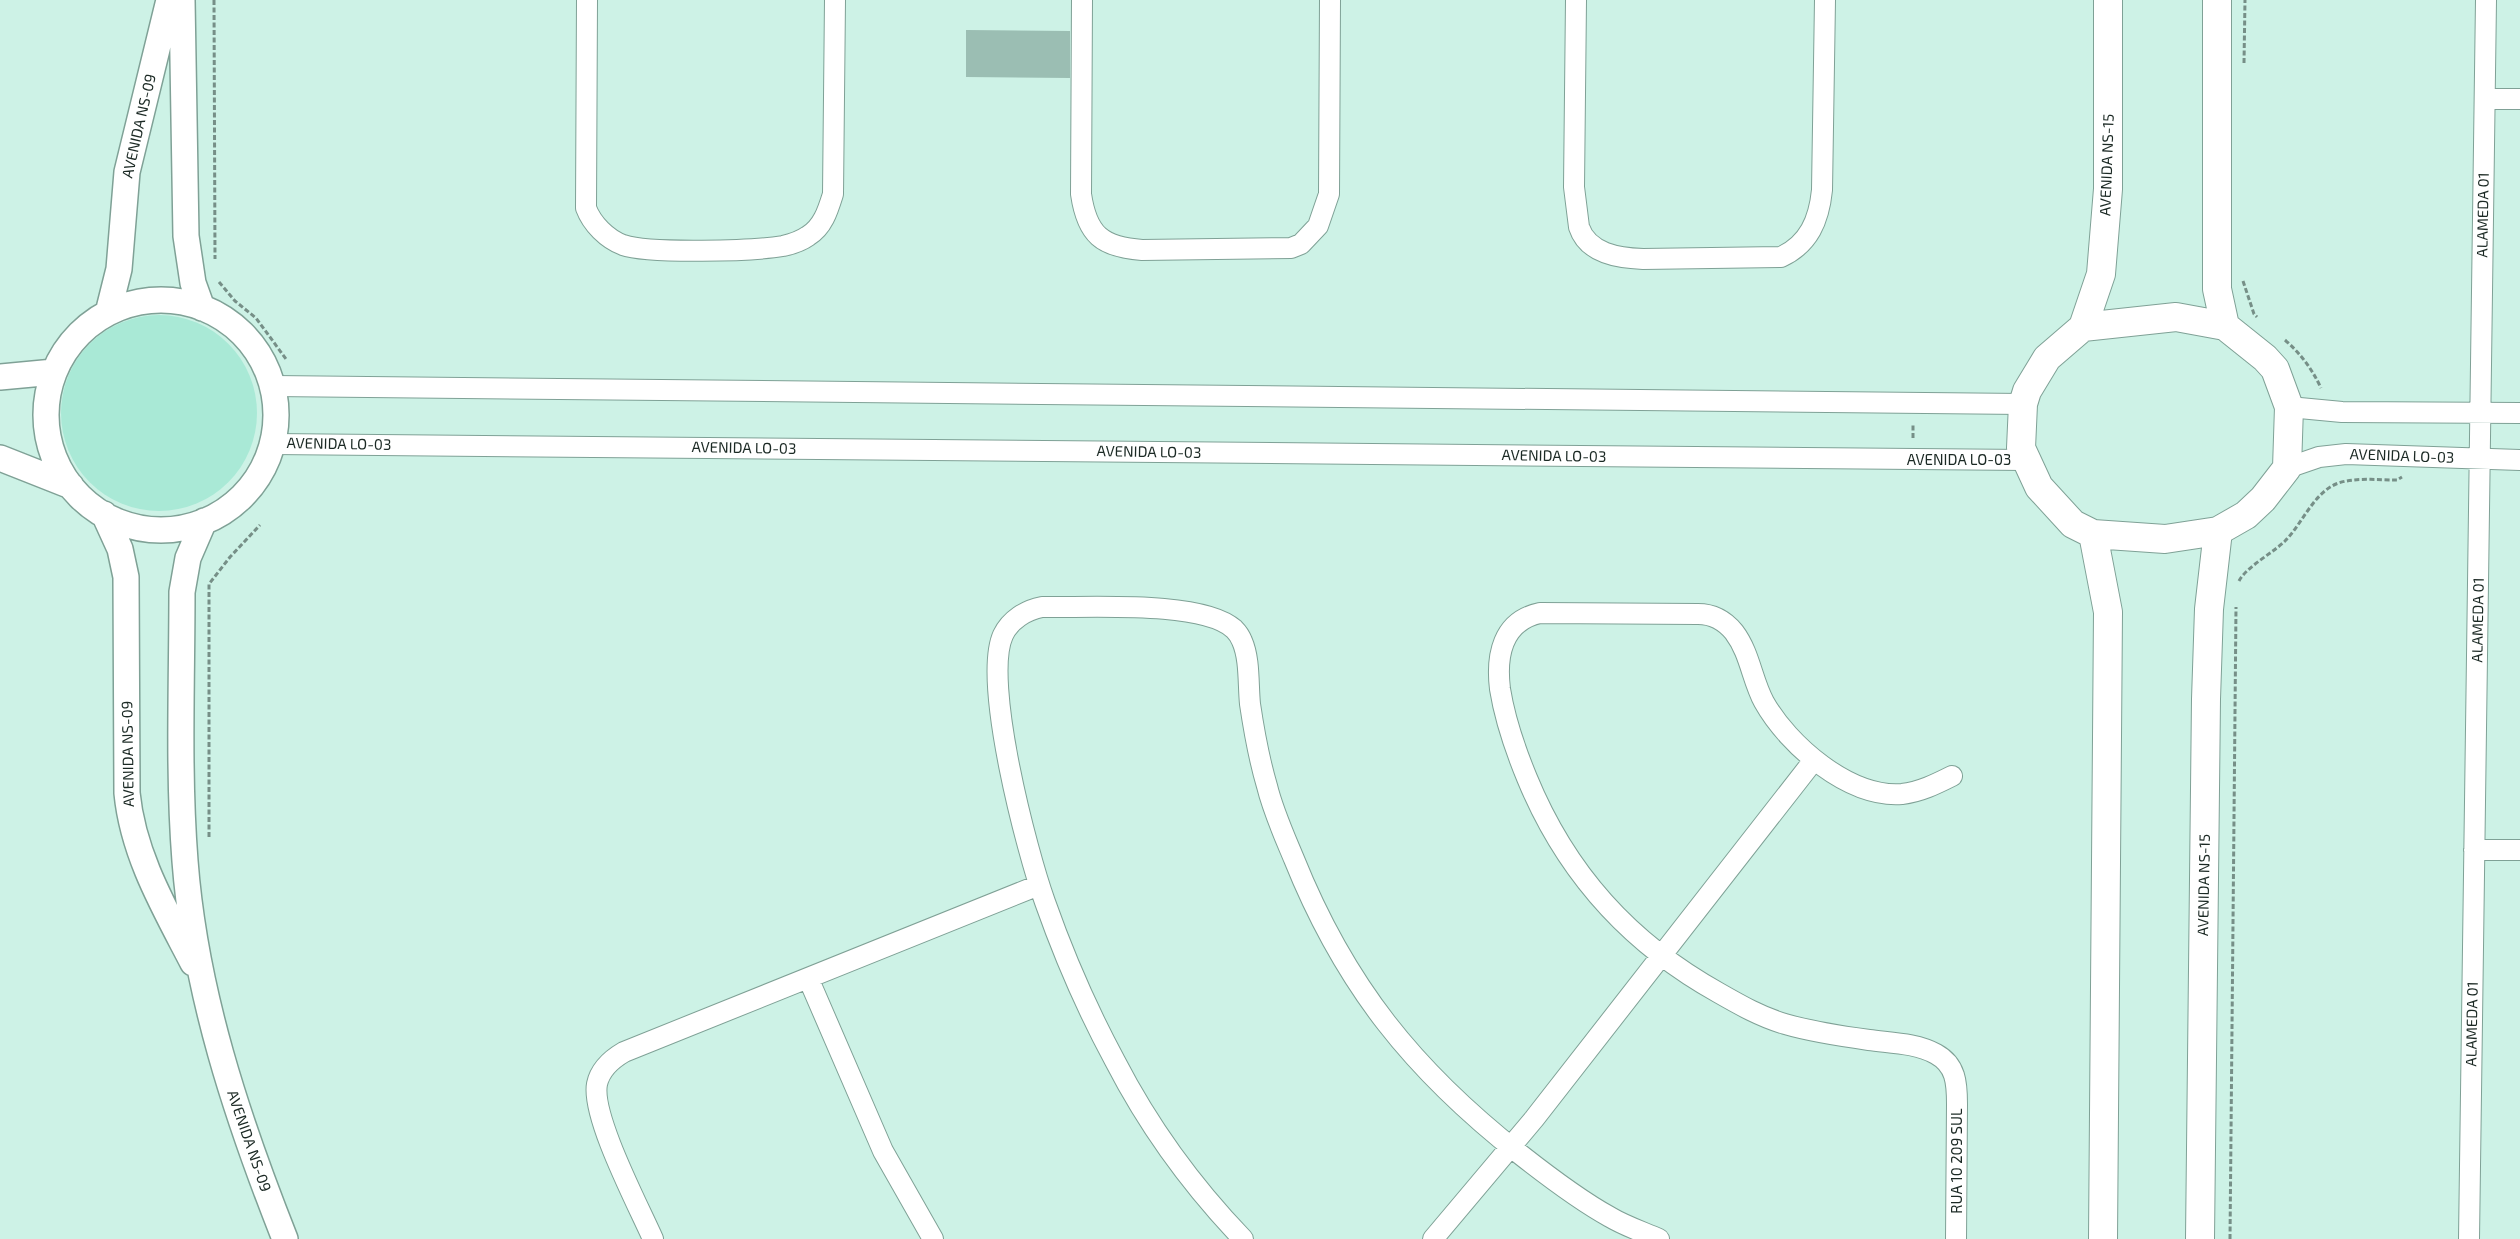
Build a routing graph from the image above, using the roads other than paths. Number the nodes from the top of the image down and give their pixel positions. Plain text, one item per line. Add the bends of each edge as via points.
1 (169, 0) edge
2 (182, 0) edge
3 (587, 0) edge
4 (835, 0) edge
5 (1082, 0) edge
6 (1330, 0) edge
7 (1576, 0) edge
8 (1825, 0) edge
9 (2108, 0) edge
10 (2217, 0) edge
11 (2486, 0) edge
12 (2485, 99) junction
13 (2520, 99) edge
14 (202, 308) junction
15 (108, 313) junction
16 (2225, 326) junction
17 (2083, 327) junction
18 (54, 372) junction
19 (0, 378) edge
20 (273, 386) junction
21 (2023, 404) junction
22 (2289, 407) junction
23 (2480, 412) junction
24 (2520, 413) edge
25 (273, 444) junction
26 (0, 458) edge
27 (2480, 459) junction
28 (2025, 460) junction
29 (2520, 460) edge
30 (2286, 468) junction
31 (71, 486) junction
32 (104, 514) junction
33 (204, 521) junction
34 (2218, 531) junction
35 (2093, 534) junction
36 (1814, 760) junction
37 (1952, 776) dead end
38 (2474, 850) junction
39 (2520, 850) edge
40 (1039, 885) junction
41 (1661, 955) junction
42 (809, 980) junction
43 (203, 983) junction
44 (1511, 1147) junction
45 (285, 1239) edge
46 (653, 1239) edge
47 (933, 1239) edge
48 (1243, 1239) edge
49 (1432, 1239) edge
50 (1659, 1239) edge
51 (1956, 1239) edge
52 (2103, 1239) edge
53 (2200, 1239) edge
54 (2469, 1239) edge

1 - 15 street, AVENIDA NS-09 via 127,172 119,269
2 - 14 street, AVENIDA NS-09 via 186,236 193,284
3 - 4 street via 586,208 591,218 609,237 630,247 730,249 792,243 814,232 826,214 833,194
5 - 6 street via 1081,185 1084,214 1093,230 1107,243 1123,249 1142,250 1291,248 1301,244 1318,226 1329,194
7 - 8 street via 1574,187 1579,227 1601,252 1643,259 1781,257 1798,247 1809,234 1818,215 1822,190
9 - 17 main road, AVENIDA NS-15 via 2108,189 2101,274
10 - 16 main road via 2217,289
11 - 12 street, ALAMEDA 01
12 - 13 street
12 - 23 street, ALAMEDA 01
14 - 15 street via 160,300 139,302
14 - 20 street via 226,320 247,338 263,360
15 - 18 street via 86,327 74,340
16 - 17 main road via 2176,317
16 - 22 main road via 2275,369
17 - 21 main road via 2047,358 2034,376
18 - 19 street
18 - 31 street via 46,404 48,439 57,464
20 - 21 street
20 - 25 street via 277,408
21 - 28 main road via 2021,448
22 - 23 street via 2342,412
22 - 30 main road
23 - 24 street
23 - 27 street, ALAMEDA 01
25 - 28 street, AVENIDA LO-03
25 - 33 street via 250,488 229,508
26 - 31 street
27 - 29 street, AVENIDA LO-03
27 - 30 street, AVENIDA LO-03 via 2346,454 2319,457
27 - 38 street, ALAMEDA 01
28 - 35 main road via 2039,487 2073,524
30 - 34 main road via 2263,499 2246,515
31 - 32 street
32 - 33 street via 126,524 157,530
32 - 43 street, AVENIDA NS-09 via 120,549 126,577 127,793 131,820 147,869
33 - 43 street, AVENIDA NS-09 via 188,558 182,592 185,861
34 - 35 main road via 2165,539
34 - 53 main road, AVENIDA NS-15 via 2209,608 2206,699
35 - 52 main road via 2108,612
36 - 37 street via 1862,786 1897,794 1926,788
36 - 41 street
36 - 41 street via 1790,739 1771,714 1737,637 1728,624 1717,618 1702,614 1547,612 1525,618 1506,636 1498,667 1504,708 1515,747 1542,815 1595,894 1625,926
38 - 39 street
38 - 54 street, ALAMEDA 01
40 - 42 street
40 - 44 street via 1015,791 998,690 1001,644 1008,628 1026,612 1042,607 1181,609 1224,621 1238,632 1242,641 1254,728 1267,788 1301,878 1344,964 1391,1032 1419,1063 1457,1102
40 - 48 street via 1086,1001 1115,1062 1172,1154
41 - 44 street
41 - 51 street, RUA 10 209 SUL via 1705,985 1768,1019 1824,1034 1916,1046 1950,1064 1957,1083
42 - 46 street via 624,1052 610,1062 599,1077 596,1094 601,1120
42 - 47 street via 883,1152
43 - 45 street, AVENIDA NS-09 via 239,1117
44 - 49 street
44 - 50 street via 1610,1217

